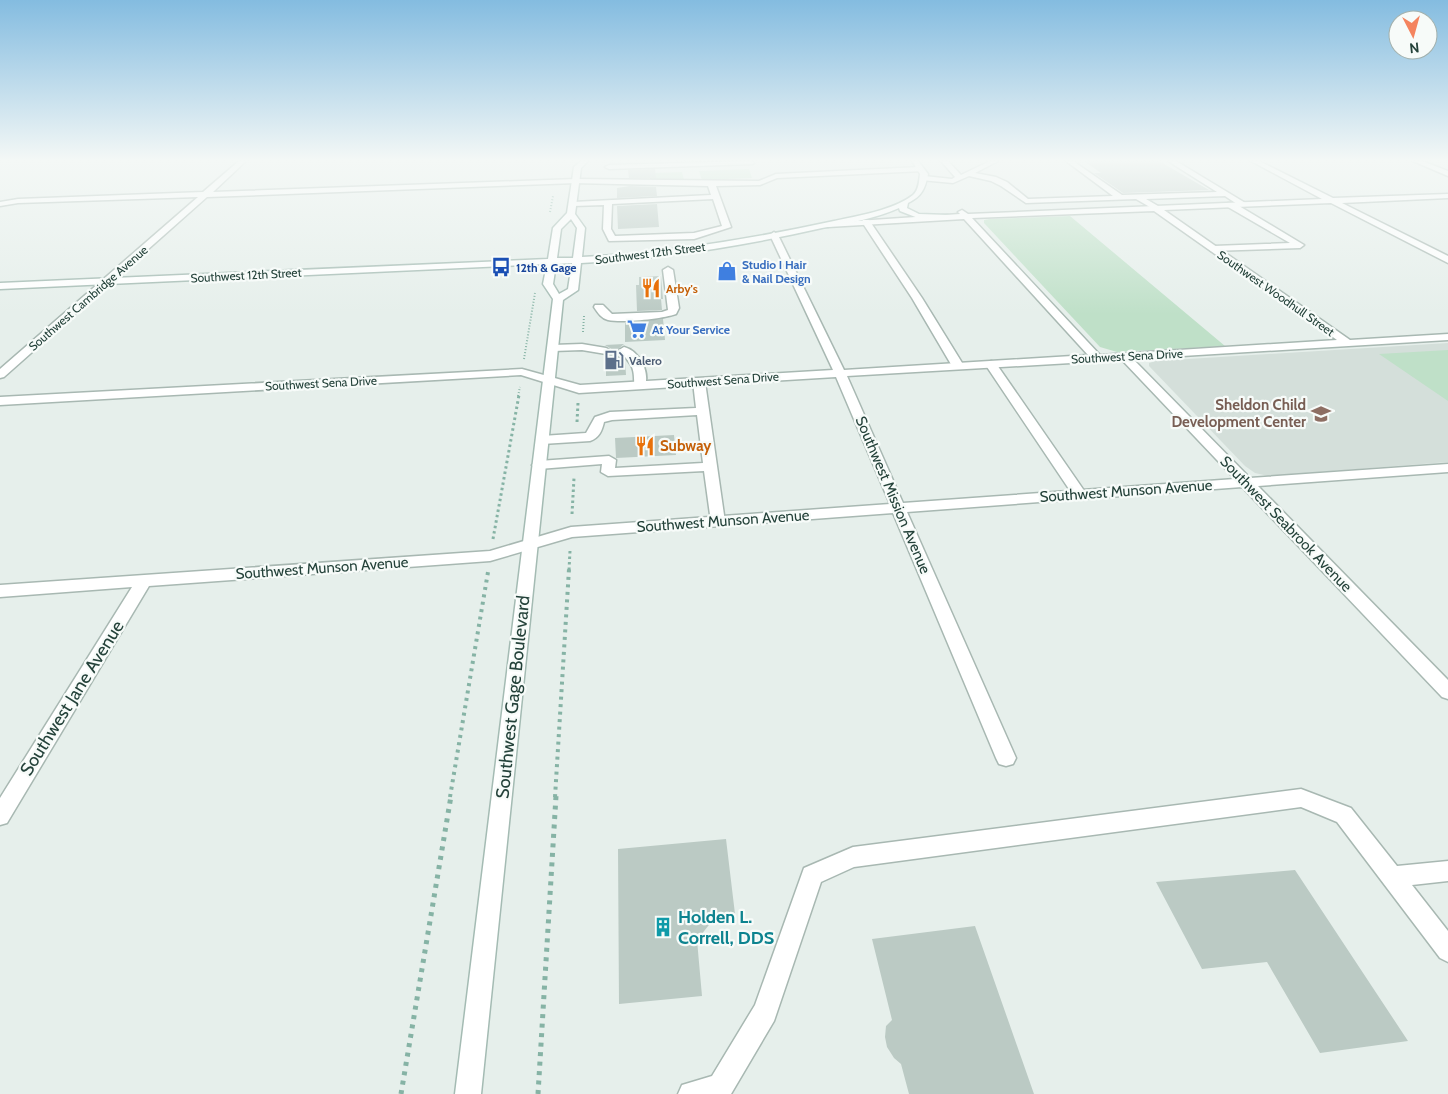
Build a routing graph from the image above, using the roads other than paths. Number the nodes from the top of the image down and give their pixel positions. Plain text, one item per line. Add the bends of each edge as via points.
1 (184, 212) edge
2 (608, 212) edge
3 (722, 212) edge
4 (879, 212) edge
5 (908, 212) edge
6 (1000, 212) edge
7 (1161, 212) edge
8 (1243, 212) edge
9 (1354, 212) edge
10 (964, 213) junction
11 (571, 214) joint
12 (948, 217) junction
13 (866, 222) junction
14 (828, 225) junction
15 (774, 235) junction
16 (694, 236) junction
17 (705, 247) junction
18 (1214, 249) junction
19 (1448, 260) edge
20 (578, 262) junction
21 (551, 263) junction
22 (668, 270) dead end
23 (108, 282) junction
24 (0, 286) edge
25 (558, 299) junction
26 (599, 307) dead end
27 (1448, 337) edge
28 (1348, 343) junction
29 (553, 348) junction
30 (624, 350) dead end
31 (606, 351) dead end
32 (1124, 356) junction
33 (1097, 358) junction
34 (991, 364) junction
35 (958, 366) junction
36 (840, 373) junction
37 (0, 374) edge
38 (549, 381) junction
39 (699, 382) junction
40 (640, 386) junction
41 (0, 401) edge
42 (703, 411) junction
43 (590, 437) junction
44 (542, 440) junction
45 (596, 460) junction
46 (539, 465) junction
47 (710, 467) junction
48 (1448, 468) edge
49 (1246, 483) junction
50 (1080, 495) junction
51 (899, 508) junction
52 (718, 522) junction
53 (530, 544) junction
54 (144, 581) junction
55 (0, 591) edge
56 (1448, 692) edge
57 (1006, 758) dead end
58 (0, 816) edge
59 (1448, 871) edge
60 (1392, 877) junction
61 (1448, 950) edge
62 (468, 1094) edge
63 (691, 1094) edge

1 - 23 street, Southwest Cambridge Avenue
2 - 16 street via 607,229 612,239
3 - 16 street via 727,227
4 - 14 street
5 - 12 street
6 - 10 street, Southwest 12th Street
7 - 18 street, Southwest Woodhull Street
8 - 18 street via 1300,245
9 - 19 street
10 - 12 street, Southwest 12th Street
10 - 33 street
11 - 20 street via 581,228
11 - 21 street, Southwest Gage Boulevard via 557,228
12 - 13 street, Southwest 12th Street
13 - 14 street, Southwest 12th Street
13 - 35 street
14 - 15 street, Southwest 12th Street
15 - 17 street, Southwest 12th Street
15 - 36 street, Southwest Mission Avenue
16 - 17 street
17 - 20 street, Southwest 12th Street
18 - 28 street, Southwest Woodhull Street
20 - 21 street, Southwest 12th Street
20 - 25 street via 573,290
21 - 23 street, Southwest 12th Street
21 - 25 street, Southwest Gage Boulevard via 548,284
22 - 26 street via 672,312 610,317
23 - 24 street, Southwest 12th Street
23 - 37 street, Southwest Cambridge Avenue
25 - 29 street, Southwest Gage Boulevard
27 - 28 street, Southwest Sena Drive
28 - 32 street, Southwest Sena Drive
29 - 31 street
29 - 38 street, Southwest Gage Boulevard
30 - 40 street via 634,358 640,372
32 - 33 street, Southwest Sena Drive
32 - 49 street, Southwest Seabrook Avenue
33 - 34 street, Southwest Sena Drive
34 - 35 street, Southwest Sena Drive
34 - 50 street
35 - 36 street, Southwest Sena Drive
36 - 39 street, Southwest Sena Drive
36 - 51 street, Southwest Mission Avenue
38 - 40 street, Southwest Sena Drive via 579,390
38 - 41 street, Southwest Sena Drive via 522,372
38 - 44 street, Southwest Gage Boulevard
39 - 40 street, Southwest Sena Drive
39 - 42 street
42 - 43 street via 610,416 599,420
42 - 47 street
43 - 44 street
43 - 45 street
44 - 46 street, Southwest Gage Boulevard
45 - 46 street
45 - 47 street via 609,460 608,472
46 - 53 street, Southwest Gage Boulevard
47 - 52 street
48 - 49 street, Southwest Munson Avenue
49 - 50 street, Southwest Munson Avenue
49 - 56 street, Southwest Seabrook Avenue
50 - 51 street, Southwest Munson Avenue
51 - 52 street, Southwest Munson Avenue
51 - 57 street, Southwest Mission Avenue
52 - 53 street, Southwest Munson Avenue via 571,532
53 - 54 street, Southwest Munson Avenue via 490,556
53 - 62 street, Southwest Gage Boulevard
54 - 55 street, Southwest Munson Avenue
54 - 58 street, Southwest Jane Avenue
59 - 60 street
60 - 61 street
60 - 63 street via 1344,815 1301,798 853,857 812,875 765,1012 720,1087

